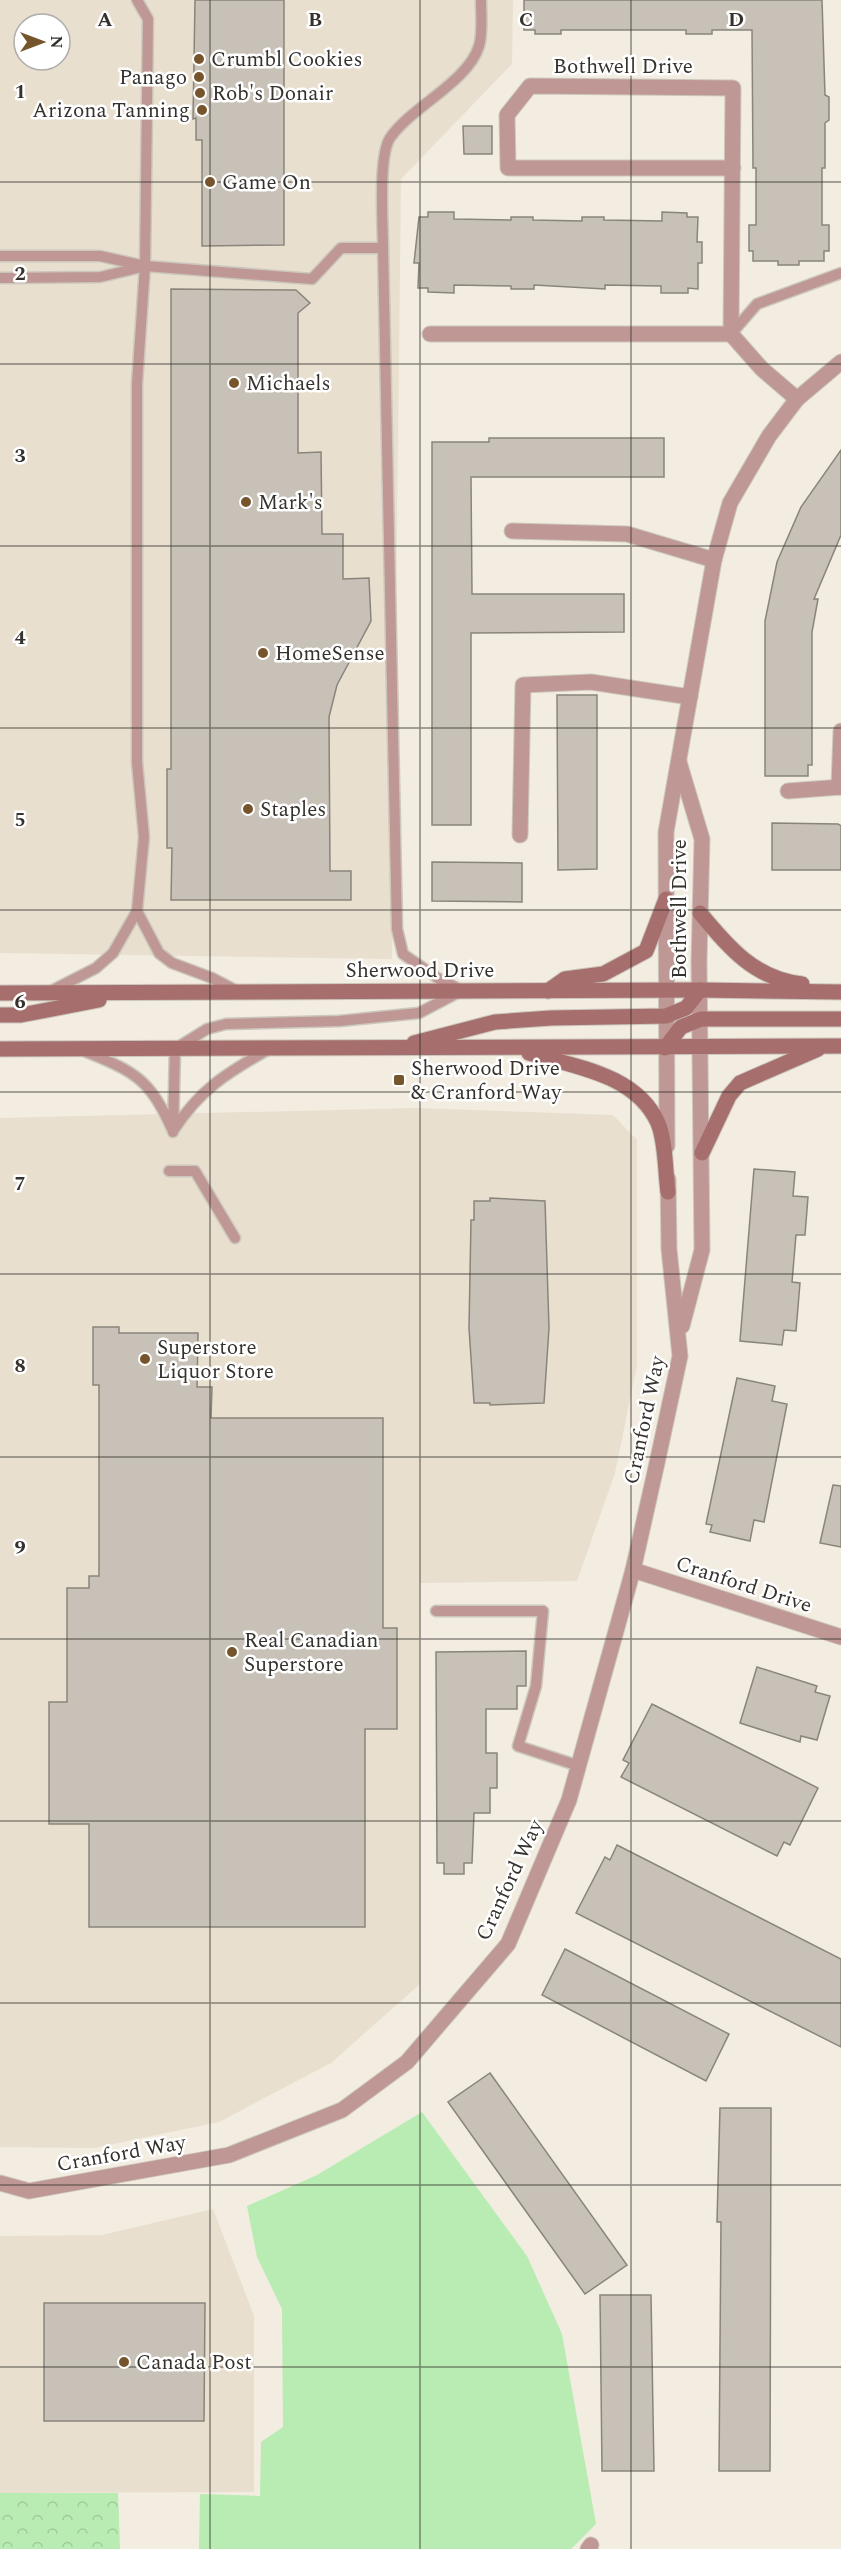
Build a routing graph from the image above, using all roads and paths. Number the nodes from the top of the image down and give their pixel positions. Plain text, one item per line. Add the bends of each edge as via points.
1 (137, 0) edge
2 (482, 0) edge
3 (733, 168) junction
4 (383, 248) junction
5 (0, 256) edge
6 (145, 266) junction
7 (841, 273) edge
8 (0, 278) edge
9 (429, 334) dead end
10 (731, 334) junction
11 (841, 362) edge
12 (797, 399) junction
13 (512, 531) dead end
14 (714, 560) junction
15 (690, 697) junction
16 (841, 731) edge
17 (678, 759) junction
18 (840, 787) edge
19 (788, 791) dead end
20 (520, 835) dead end
21 (666, 899) junction
22 (137, 911) junction
23 (700, 913) junction
24 (666, 990) junction
25 (700, 990) junction
26 (841, 990) edge
27 (462, 991) junction
28 (548, 991) junction
29 (239, 992) junction
30 (0, 993) edge
31 (46, 993) junction
32 (140, 993) junction
33 (0, 1016) edge
34 (666, 1017) junction
35 (701, 1019) junction
36 (841, 1019) edge
37 (825, 1046) junction
38 (841, 1046) edge
39 (76, 1048) junction
40 (175, 1048) junction
41 (270, 1048) junction
42 (392, 1048) junction
43 (515, 1048) junction
44 (665, 1048) junction
45 (702, 1048) junction
46 (0, 1049) edge
47 (173, 1131) junction
48 (702, 1153) junction
49 (169, 1171) dead end
50 (668, 1192) junction
51 (235, 1238) dead end
52 (679, 1335) junction
53 (633, 1570) junction
54 (436, 1611) dead end
55 (841, 1637) edge
56 (579, 1766) junction
57 (0, 2183) edge

1 - 6 lane via 148,19
2 - 4 lane via 479,46 460,75 389,140 382,183
3 - 3 street, Bothwell Drive via 733,88 530,86 507,115 508,168
3 - 10 street, Bothwell Drive
4 - 6 lane via 340,248 312,279
4 - 27 lane via 397,929 403,954
5 - 6 lane via 100,256
6 - 8 lane via 100,277
6 - 22 lane via 137,384 137,762 144,837
7 - 10 lane via 757,304
9 - 10 street
10 - 12 street via 762,369
11 - 12 street, Bothwell Drive
12 - 14 street, Bothwell Drive via 769,436 730,503
13 - 14 street via 627,534
14 - 15 street, Bothwell Drive
15 - 17 street, Bothwell Drive
15 - 20 street via 591,682 523,686
16 - 18 street
17 - 21 street, Bothwell Drive via 666,832
17 - 23 street, Bothwell Drive via 702,838
18 - 19 street
21 - 24 street, Bothwell Drive
21 - 28 main road via 646,951 603,974 565,979
22 - 29 lane via 159,953 172,963
22 - 31 lane via 113,953 96,968
23 - 25 street, Bothwell Drive
23 - 26 main road via 732,952 753,969 790,983
24 - 25 main road, Sherwood Drive
24 - 28 main road, Sherwood Drive
24 - 34 street, Cranford Way
25 - 26 main road, Sherwood Drive
25 - 34 main road via 686,1008
25 - 35 street, Cranford Way
27 - 28 main road, Sherwood Drive
27 - 29 main road, Sherwood Drive
27 - 40 lane via 419,1013 339,1021 226,1024 207,1029
29 - 32 main road, Sherwood Drive
30 - 31 main road, Sherwood Drive
31 - 32 main road, Sherwood Drive
32 - 33 main road
34 - 42 main road via 551,1018 495,1023
34 - 44 street, Cranford Way
35 - 36 main road
35 - 44 main road via 681,1027
35 - 45 street, Cranford Way
37 - 38 main road
37 - 45 main road
37 - 48 main road via 740,1083 729,1096
39 - 40 main road
39 - 46 main road
39 - 47 lane via 130,1071 147,1084 158,1097
40 - 41 main road
40 - 47 lane
41 - 42 main road
41 - 47 lane via 202,1092
42 - 43 main road
43 - 44 main road
43 - 50 main road via 626,1084 647,1103 659,1125
44 - 45 main road
44 - 50 street, Cranford Way
45 - 48 street, Cranford Way
48 - 52 street, Cranford Way via 702,1250
49 - 51 lane via 195,1171
50 - 52 street, Cranford Way via 669,1249
52 - 53 street, Cranford Way via 680,1356
53 - 55 street, Cranford Drive
53 - 56 street, Cranford Way
54 - 56 lane via 543,1611 536,1686 518,1746
56 - 57 street, Cranford Way via 569,1800 508,1944 399,2070 342,2110 229,2155 29,2191

